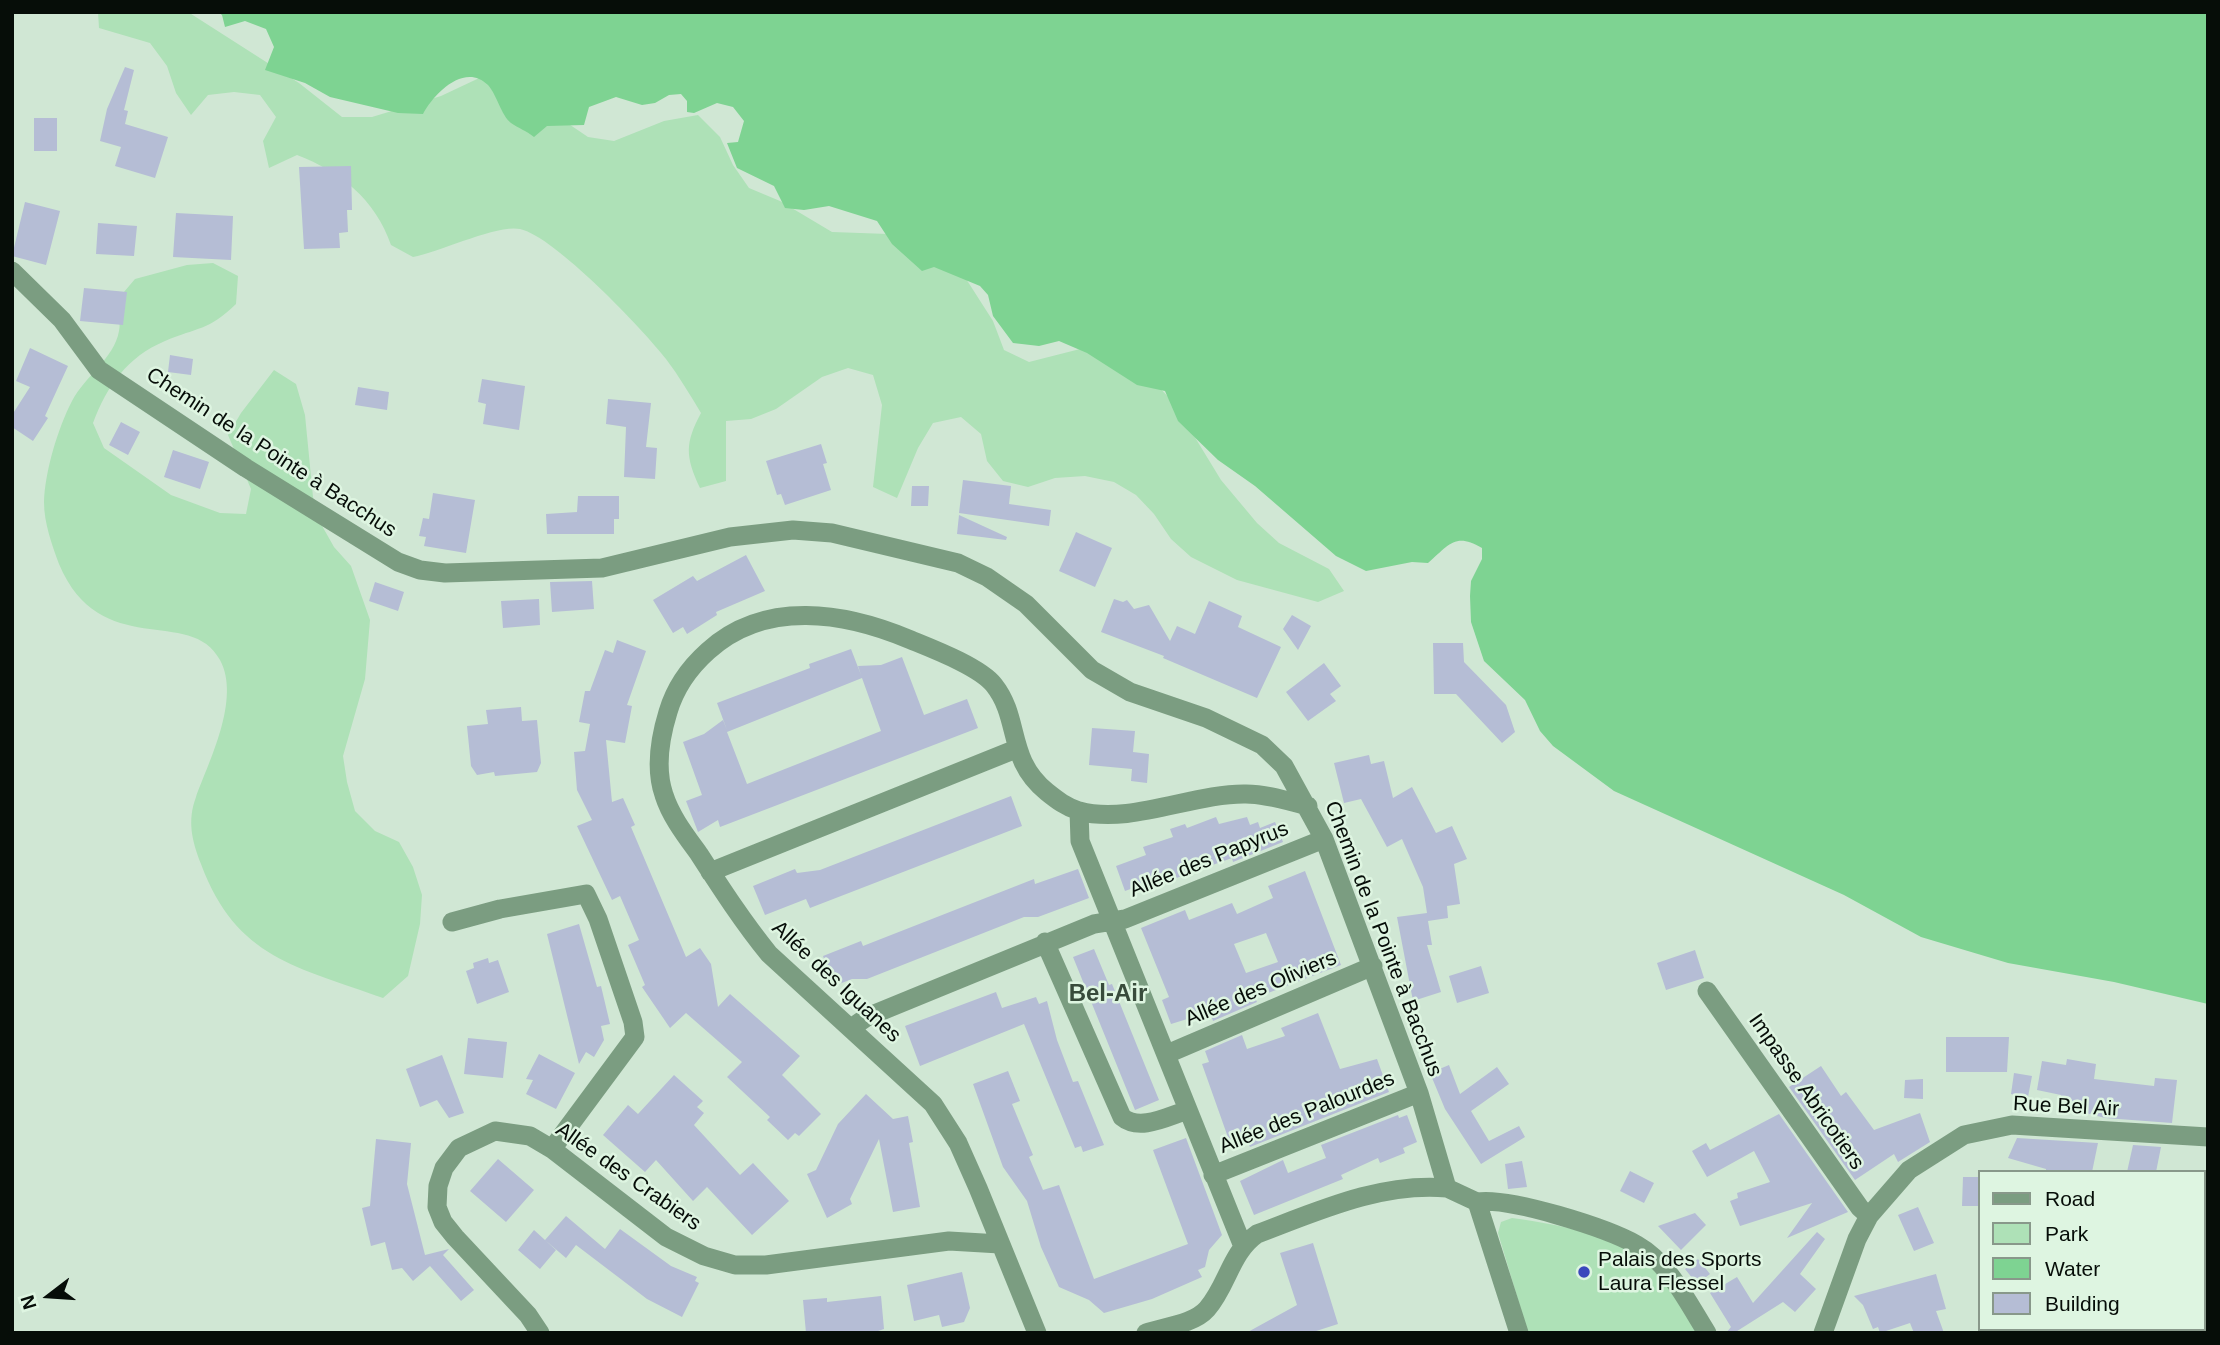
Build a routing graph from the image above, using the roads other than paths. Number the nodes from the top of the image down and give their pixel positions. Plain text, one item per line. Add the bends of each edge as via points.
1 (12, 271) edge
2 (1016, 749) junction
3 (1308, 806) junction
4 (1079, 811) junction
5 (1324, 839) junction
6 (710, 872) junction
7 (1110, 920) junction
8 (452, 922) dead end
9 (1045, 942) junction
10 (1373, 966) junction
11 (1707, 991) dead end
12 (852, 1028) junction
13 (1167, 1054) junction
14 (1419, 1093) junction
15 (1188, 1110) junction
16 (2208, 1137) edge
17 (552, 1149) junction
18 (1213, 1175) junction
19 (1447, 1188) junction
20 (1477, 1202) junction
21 (1869, 1216) junction
22 (1000, 1244) junction
23 (1242, 1244) junction
24 (540, 1333) edge
25 (1037, 1333) edge
26 (1146, 1333) edge
27 (1519, 1333) edge
28 (1707, 1333) edge
29 (1823, 1333) edge

1 - 3 street, Chemin de la Pointe à Bacchus via 62,320 99,370 398,562 445,573 602,568 730,537 793,530 832,533 958,563 1026,604 1093,670 1130,692 1206,718 1262,745 1284,766
2 - 4 street, Allée des Iguanes via 1032,779
2 - 6 street
2 - 6 street, Allée des Iguanes via 994,685 976,671 909,639 846,618 805,614 754,622 723,638 692,666 672,698 662,731 664,795
3 - 4 street, Allée des Iguanes via 1244,794 1107,814
3 - 5 street, Chemin de la Pointe à Bacchus
4 - 7 street via 1080,841
5 - 7 street, Allée des Papyrus via 1125,919
5 - 10 street, Chemin de la Pointe à Bacchus
6 - 12 street, Allée des Iguanes via 769,954
7 - 9 street, Allée des Papyrus
7 - 13 street
8 - 17 street via 586,894 598,919 635,1037
9 - 12 street, Allée des Papyrus via 867,1017
9 - 15 street via 1122,1117 1143,1124
10 - 13 street, Allée des Oliviers
10 - 14 street, Chemin de la Pointe à Bacchus
11 - 21 street, Impasse Abricotiers
12 - 22 street, Allée des Iguanes via 933,1104 958,1143
13 - 15 street
14 - 18 street, Allée des Palourdes
14 - 19 street, Chemin de la Pointe à Bacchus
15 - 18 street
16 - 21 street, Rue Bel Air via 2012,1125 1989,1128 1964,1135 1909,1170
17 - 22 street, Allée des Crabiers via 666,1237 734,1265 766,1265 949,1241
17 - 24 street, Allée des Crabiers via 530,1136 495,1131 459,1148 438,1186 437,1207 443,1222
18 - 23 street
19 - 20 street
19 - 23 street via 1416,1185 1387,1190 1257,1234
20 - 27 street
20 - 28 street via 1490,1200 1558,1216 1638,1245 1672,1278
21 - 29 street, Rue Bel Air
22 - 25 street, Allée des Iguanes
23 - 26 street via 1206,1310 1195,1318

